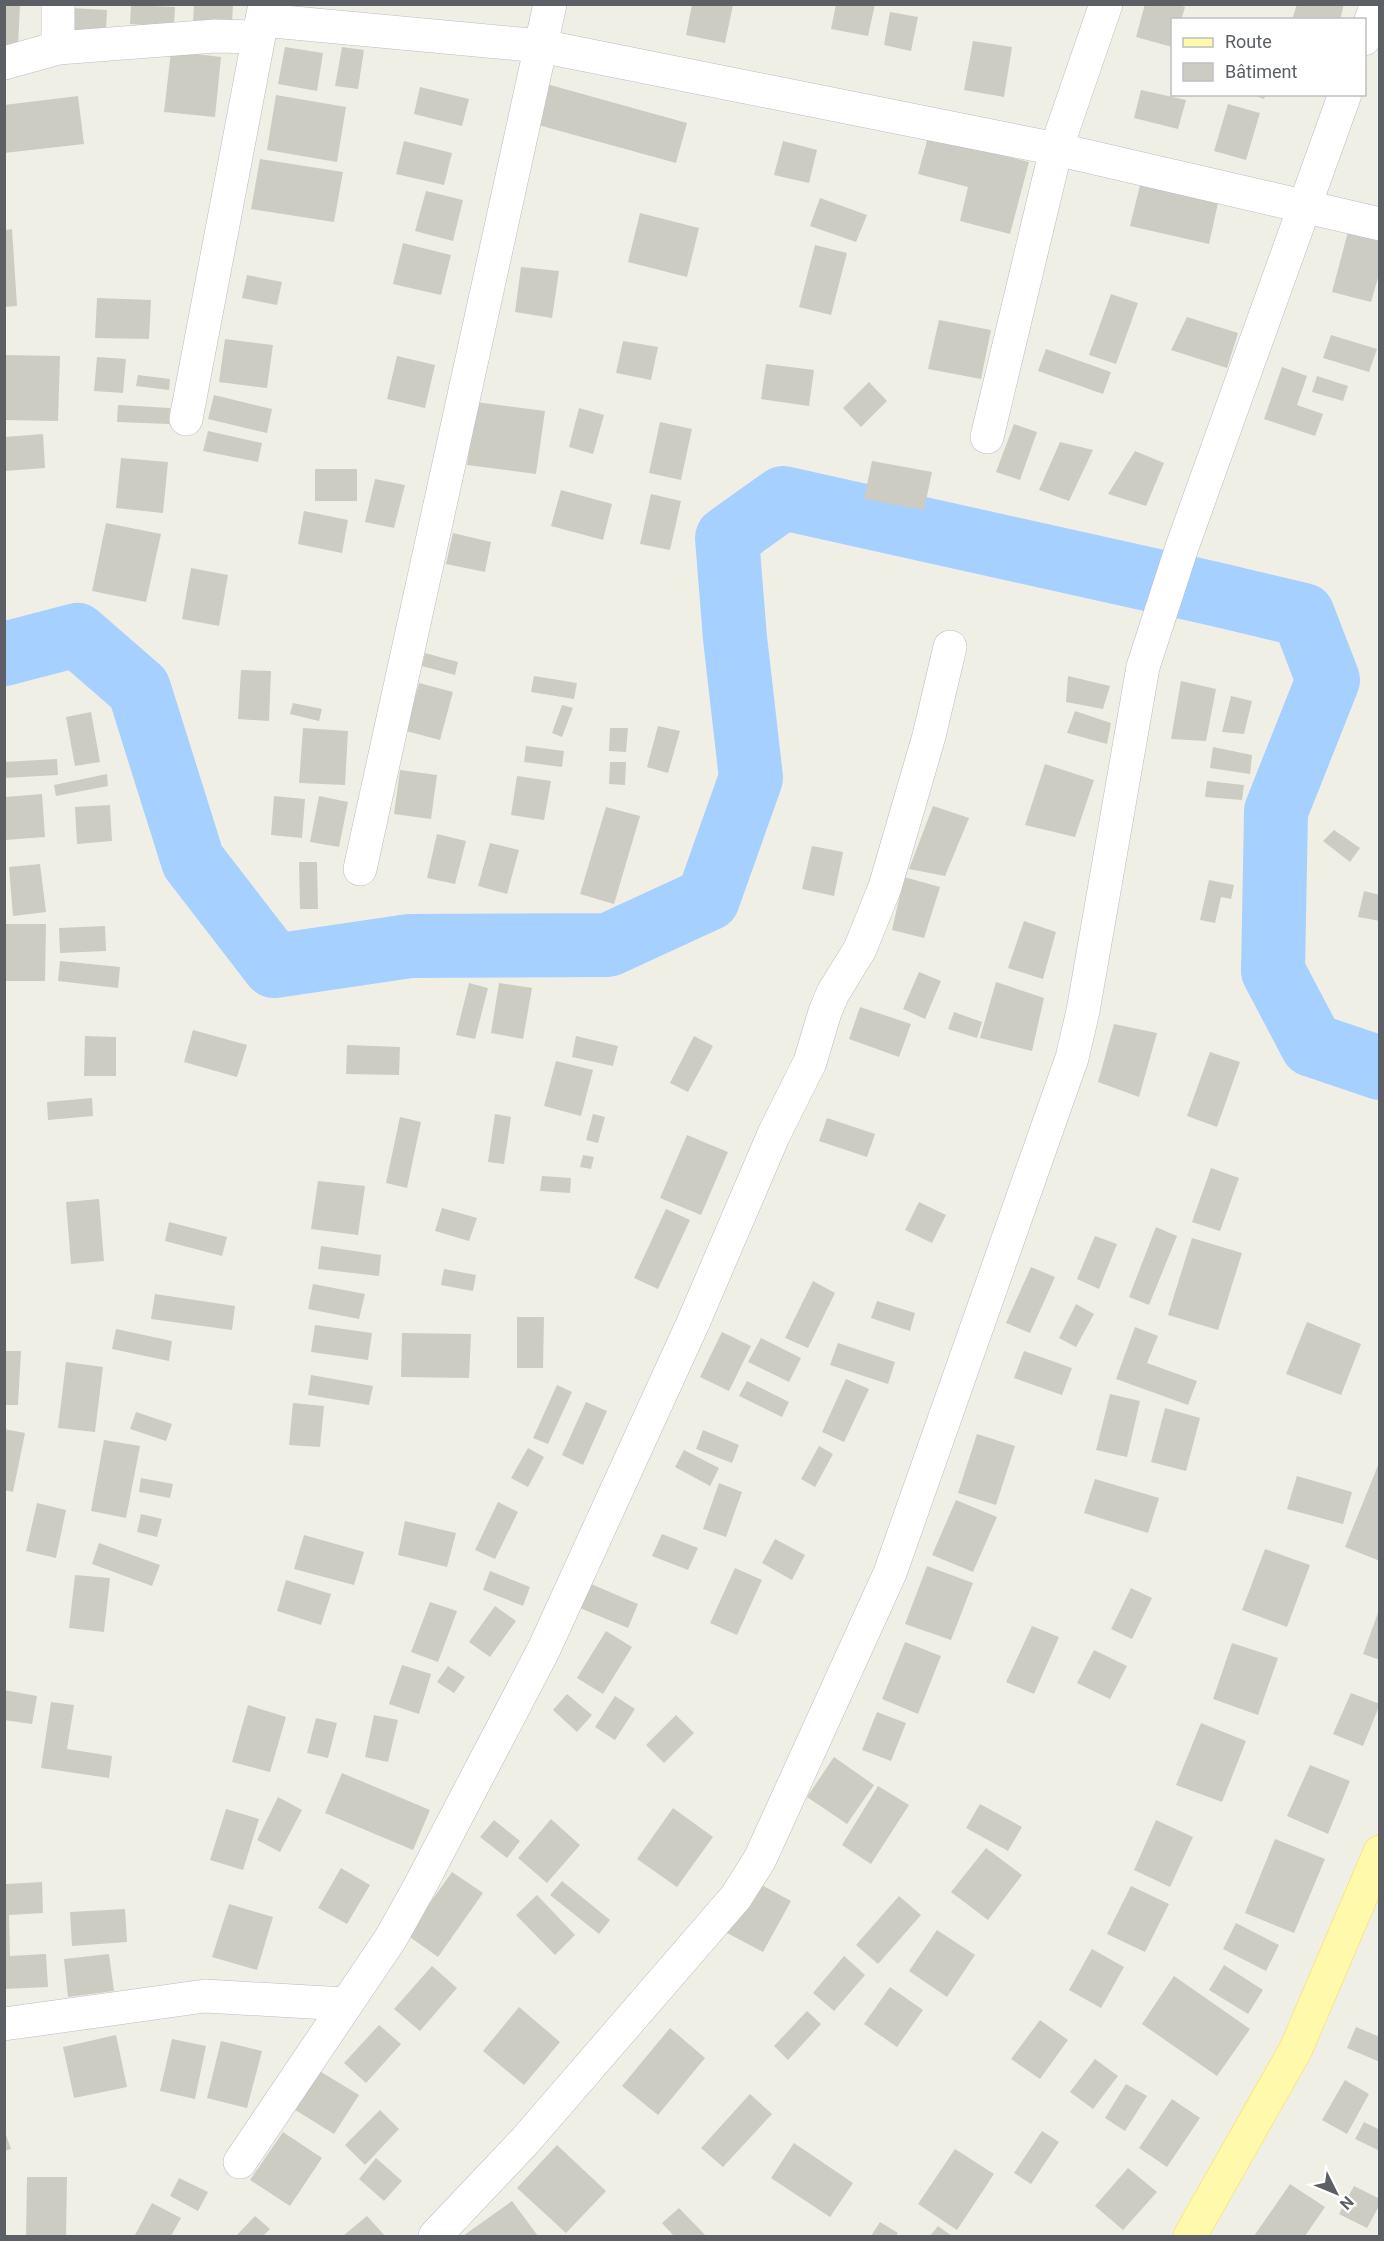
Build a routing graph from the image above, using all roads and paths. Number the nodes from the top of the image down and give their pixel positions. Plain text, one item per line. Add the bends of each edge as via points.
1 (58, 4) edge
2 (550, 4) edge
3 (1106, 4) edge
4 (1377, 4) edge
5 (262, 21) edge
6 (1366, 36) edge
7 (541, 46) junction
8 (58, 48) junction
9 (4, 63) edge
10 (1344, 96) edge
11 (1056, 149) junction
12 (1307, 206) junction
13 (1380, 224) edge
14 (186, 419) dead end
15 (987, 437) dead end
16 (950, 647) dead end
17 (360, 869) dead end
18 (1380, 1852) edge
19 (345, 2004) junction
20 (4, 2024) edge
21 (240, 2162) dead end
22 (435, 2236) edge
23 (1190, 2236) edge

1 - 8 street
2 - 7 street
3 - 11 street
4 - 6 street
5 - 7 street
5 - 8 street via 215,36
5 - 14 street
7 - 11 street
7 - 17 street
8 - 9 street
10 - 12 street
11 - 12 street
11 - 15 street
12 - 13 street
12 - 22 street via 1182,547 1143,667 1072,1058 885,1584 760,1859 736,1897 525,2141
16 - 19 street via 885,887 860,948 833,993 810,1062 774,1134 693,1323 544,1649 391,1938
18 - 23 main road via 1296,2049
19 - 20 street via 205,1996
19 - 21 street

